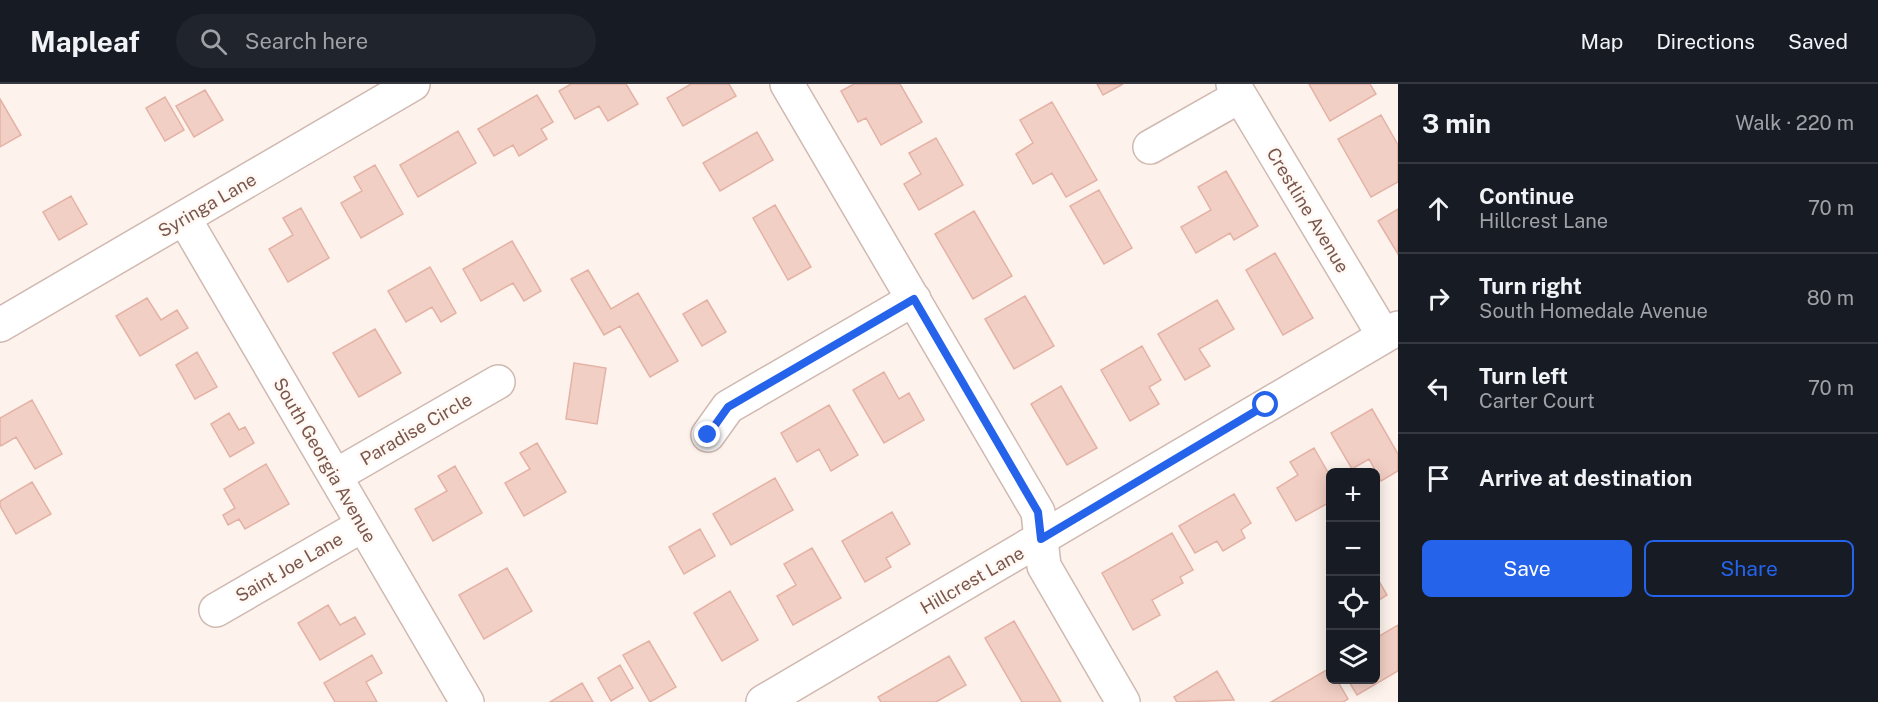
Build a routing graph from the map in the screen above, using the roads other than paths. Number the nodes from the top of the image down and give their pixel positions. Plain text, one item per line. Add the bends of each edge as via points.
1 (413, 84) edge
2 (787, 84) edge
3 (1237, 90) edge
4 (1150, 147) dead end
5 (184, 218) junction
6 (914, 299) junction
7 (0, 326) edge
8 (1391, 332) edge
9 (498, 382) dead end
10 (708, 435) dead end
11 (335, 476) junction
12 (363, 525) junction
13 (1041, 539) junction
14 (216, 610) dead end
15 (467, 702) edge
16 (763, 702) edge
17 (1123, 702) edge

1 - 5 street, Syringa Lane
2 - 6 street
3 - 4 street
3 - 8 street, Crestline Avenue
5 - 7 street, Syringa Lane
5 - 11 street, South Georgia Avenue
6 - 10 street via 728,407
6 - 13 street via 1038,512
8 - 13 street, Hillcrest Lane
9 - 11 street, Paradise Circle
11 - 12 street, South Georgia Avenue
12 - 14 street, Saint Joe Lane
12 - 15 street, South Georgia Avenue
13 - 16 street, Hillcrest Lane
13 - 17 street via 1044,566

